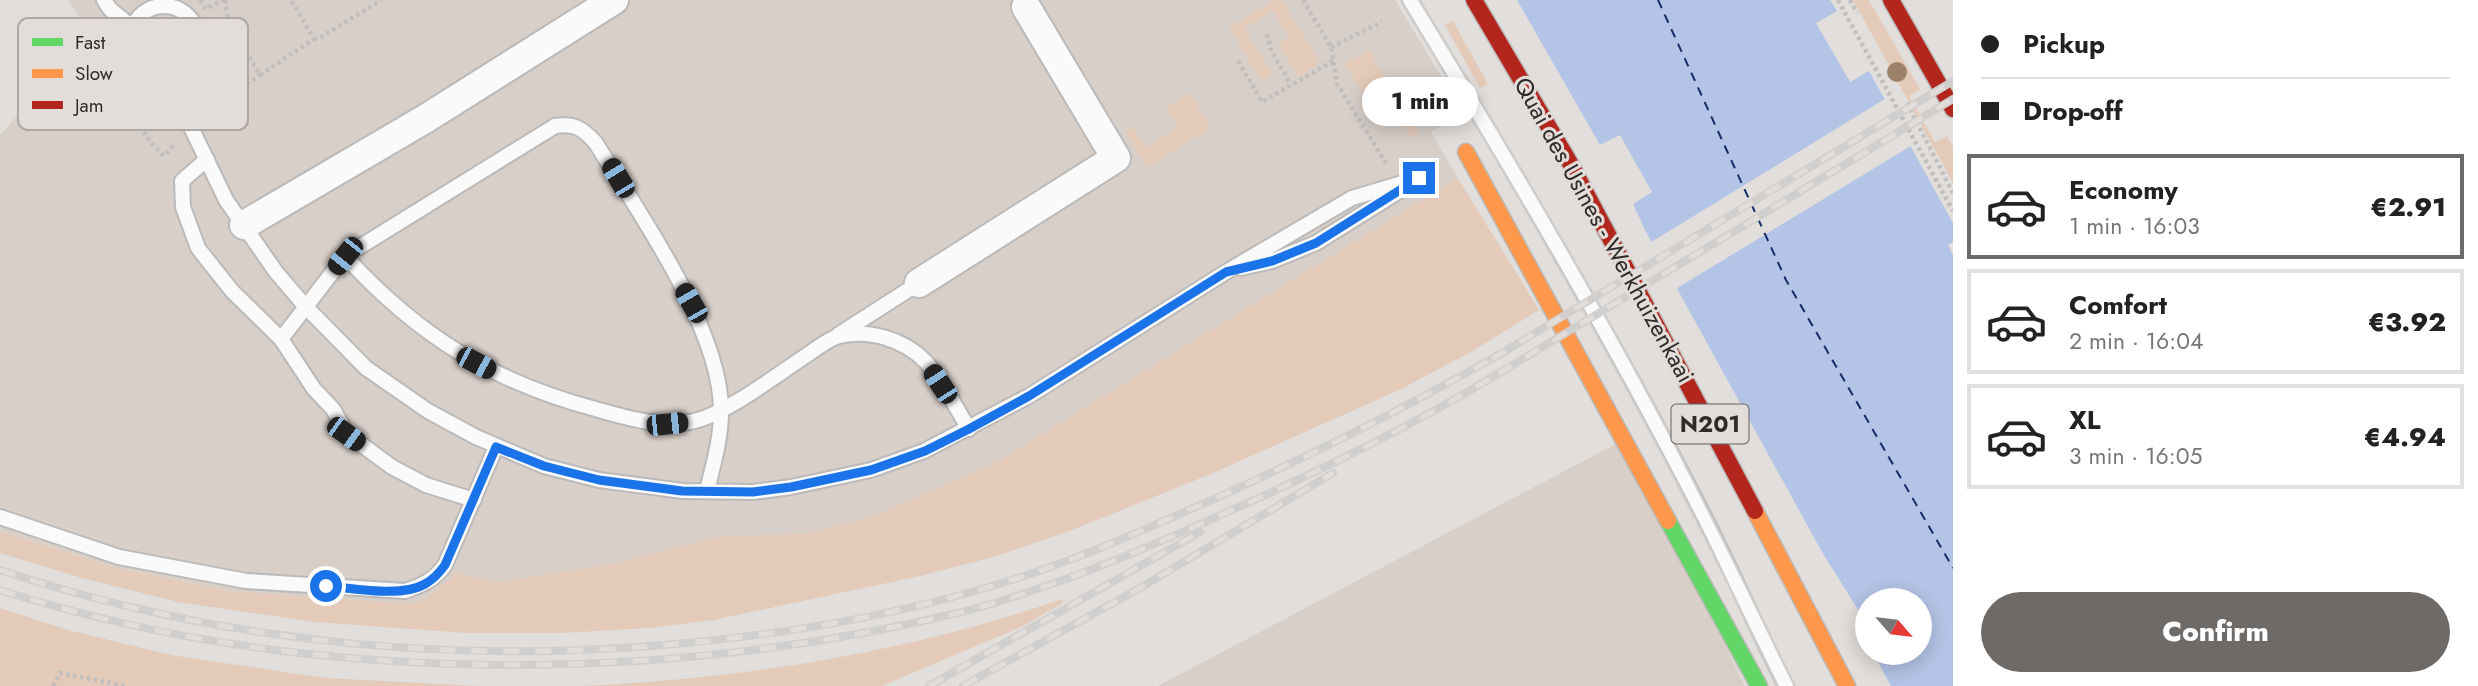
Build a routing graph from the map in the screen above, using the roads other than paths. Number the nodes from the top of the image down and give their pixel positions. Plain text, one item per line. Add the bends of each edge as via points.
1 (104, 0) edge
2 (614, 0) edge
3 (1410, 0) edge
4 (1474, 0) edge
5 (1891, 0) edge
6 (164, 3) edge
7 (1026, 7) dead end
8 (121, 18) edge
9 (140, 18) edge
10 (190, 18) edge
11 (1953, 109) edge
12 (193, 130) edge
13 (1466, 152) dead end
14 (207, 159) junction
15 (244, 225) junction
16 (345, 256) junction
17 (1226, 272) junction
18 (919, 283) joint
19 (305, 306) junction
20 (836, 336) junction
21 (281, 339) junction
22 (721, 411) junction
23 (969, 429) junction
24 (496, 447) junction
25 (707, 491) junction
26 (474, 499) junction
27 (0, 517) edge
28 (1759, 686) edge
29 (1786, 686) edge
30 (1847, 686) edge

1 - 8 lane
2 - 15 street
3 - 29 lane, Quai des Usines - Werkhuizenkaai via 1489,129 1646,409
4 - 30 main road, Quai des Usines - Werkhuizenkaai / N201 via 1580,181
5 - 11 main road
6 - 9 lane
6 - 10 lane
7 - 18 street via 1116,158
12 - 14 lane
13 - 28 main road
14 - 15 lane
14 - 21 lane via 182,181 183,207 198,248 232,292
15 - 19 lane
16 - 19 lane
16 - 22 lane via 419,326 454,351 531,390 608,413 667,424 697,421
16 - 22 lane via 555,126 570,124 583,129 691,303 714,362
17 - 17 lane via 1272,261 1316,243 1419,178 1352,198
17 - 23 lane
18 - 20 lane
19 - 21 lane
19 - 24 lane via 366,368 428,411
20 - 22 lane
20 - 23 lane via 869,333 896,341 926,362
21 - 26 lane via 346,434 426,485
22 - 25 lane
23 - 25 lane via 925,451 825,481 753,492
24 - 25 lane via 599,480
24 - 26 lane
26 - 27 lane via 445,565 424,585 405,591 233,579 120,557

